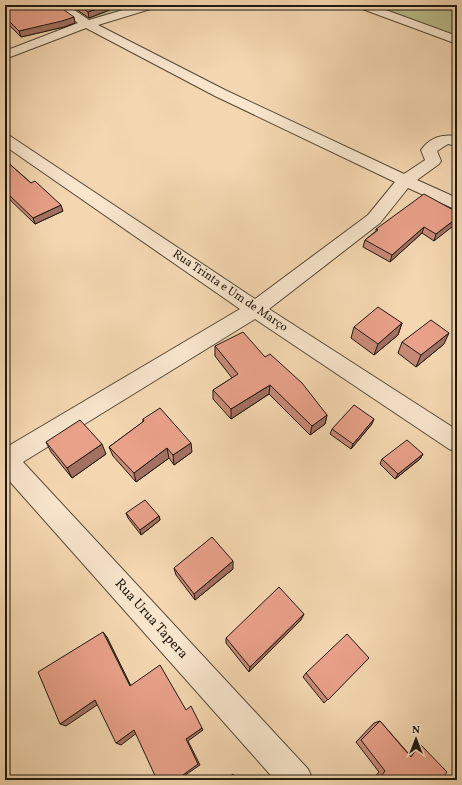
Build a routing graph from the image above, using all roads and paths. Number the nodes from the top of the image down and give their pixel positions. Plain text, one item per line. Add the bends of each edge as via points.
1 (60, 5) edge
2 (153, 5) edge
3 (361, 5) edge
4 (87, 24) junction
5 (457, 40) edge
6 (5, 55) edge
7 (5, 139) edge
8 (457, 141) edge
9 (406, 180) junction
10 (457, 205) edge
11 (255, 309) junction
12 (457, 442) edge
13 (5, 459) edge
14 (297, 780) edge

1 - 4 street
2 - 4 street
3 - 5 street
4 - 6 street
4 - 9 street via 220,93
7 - 11 street, Rua Trinta e Um de Março
8 - 9 street via 445,139 429,150 433,161
9 - 10 street
9 - 11 street via 374,219
11 - 12 street, Rua Trinta e Um de Março
11 - 13 street
13 - 14 street, Rua Urua Tapera

